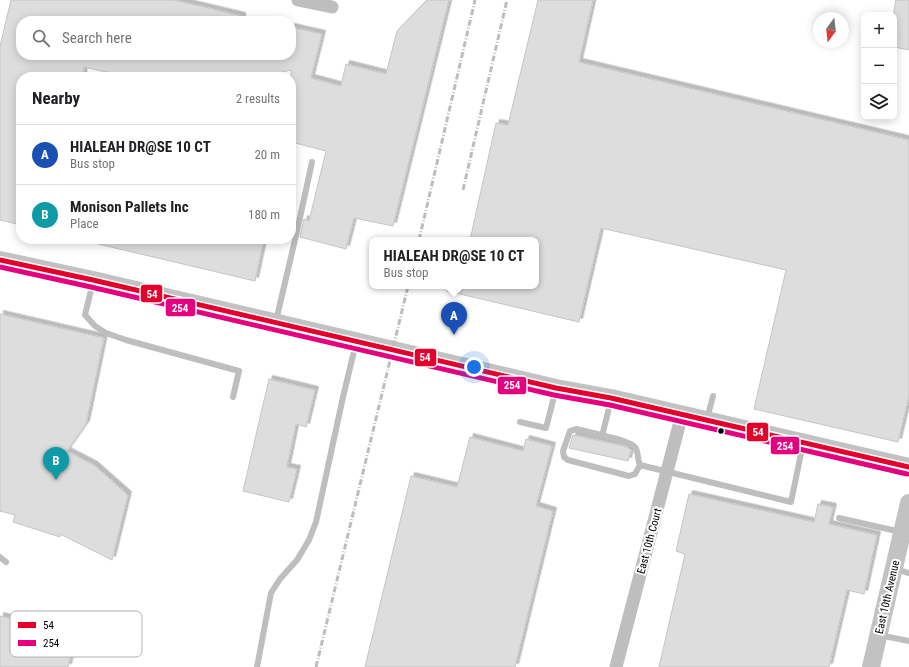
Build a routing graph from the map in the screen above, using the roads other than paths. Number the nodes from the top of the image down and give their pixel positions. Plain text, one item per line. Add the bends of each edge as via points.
1 (298, 0) edge
2 (332, 7) dead end
3 (312, 162) dead end
4 (296, 235) edge
5 (294, 244) edge
6 (0, 260) edge
7 (93, 280) junction
8 (275, 323) junction
9 (356, 341) junction
10 (556, 388) junction
11 (713, 396) dead end
12 (233, 397) dead end
13 (611, 398) junction
14 (682, 414) junction
15 (707, 420) junction
16 (520, 422) dead end
17 (602, 436) junction
18 (804, 442) junction
19 (640, 465) junction
20 (909, 467) edge
21 (667, 471) junction
22 (839, 518) dead end
23 (906, 518) edge
24 (0, 557) edge
25 (6, 562) dead end
26 (901, 571) edge
27 (879, 635) junction
28 (909, 641) edge
29 (258, 667) edge
30 (616, 667) edge
31 (871, 667) edge

1 - 2 street
3 - 4 lane
5 - 8 lane
6 - 7 main road
7 - 8 main road
7 - 12 lane via 85,315 95,326 126,340 239,371
8 - 9 main road
9 - 10 main road
9 - 29 lane via 316,522 297,560 271,593
10 - 13 main road
10 - 16 lane via 546,428
11 - 15 lane
13 - 14 main road
13 - 17 lane
14 - 15 main road
14 - 21 street, East 10th Court
15 - 18 main road
17 - 19 lane via 634,445
17 - 19 lane via 577,429 570,431 564,456 568,460 630,476 635,474
18 - 20 main road
18 - 21 lane via 791,502
19 - 21 lane
21 - 30 street, East 10th Court
22 - 23 lane
23 - 26 main road, East 10th Avenue
24 - 25 lane
26 - 27 main road, East 10th Avenue
27 - 28 lane
27 - 31 main road, East 10th Avenue

